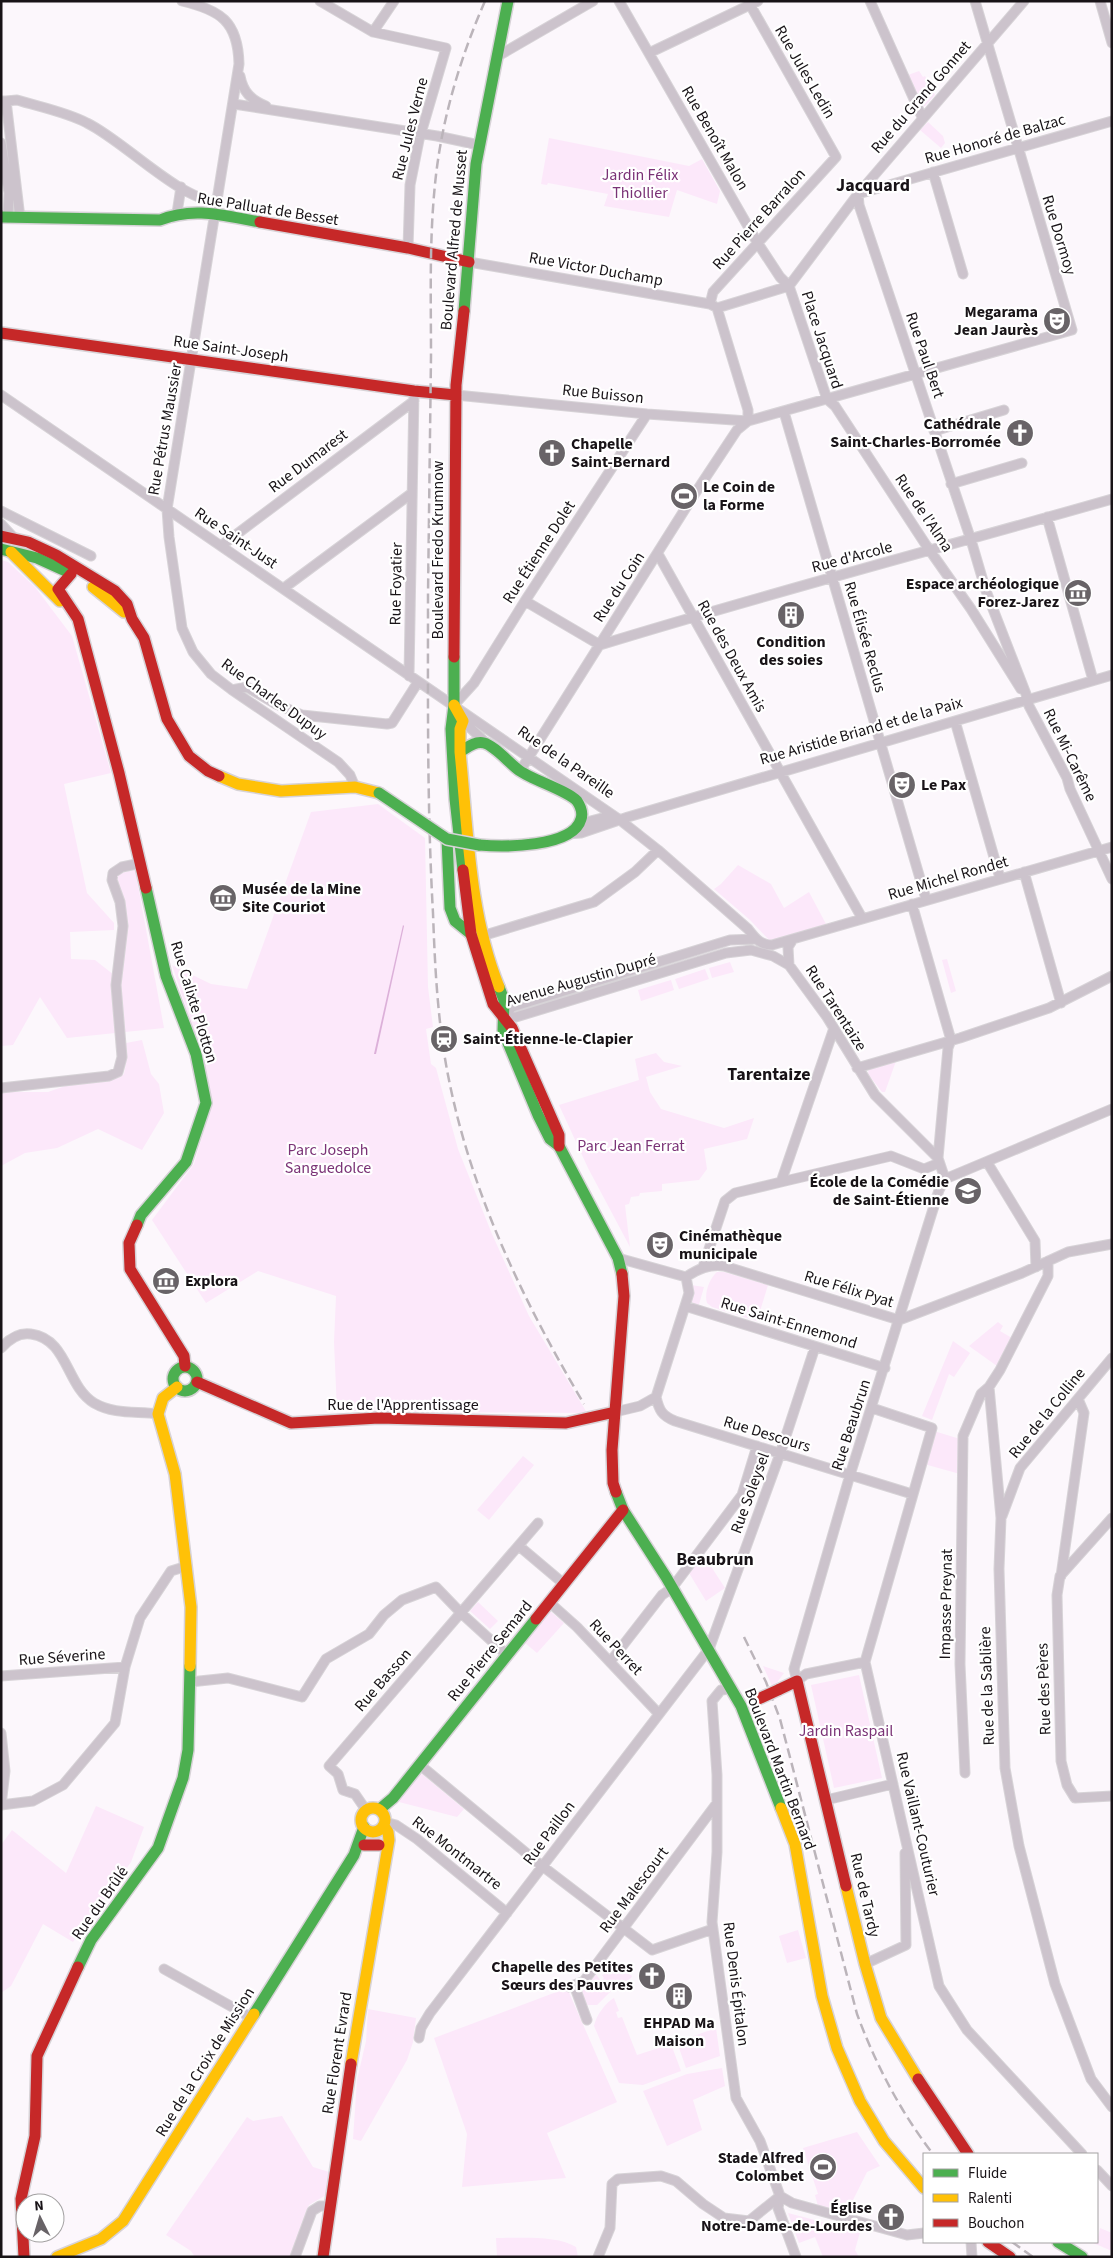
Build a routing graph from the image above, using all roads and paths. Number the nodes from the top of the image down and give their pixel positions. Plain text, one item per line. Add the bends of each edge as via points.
1 (182, 1) edge
2 (320, 1) edge
3 (394, 1) edge
4 (508, 1) edge
5 (593, 1) edge
6 (619, 1) edge
7 (870, 1) edge
8 (975, 1) edge
9 (1024, 1) edge
10 (1100, 1) edge
11 (752, 2) edge
12 (373, 32) junction
13 (987, 43) junction
14 (1112, 43) edge
15 (649, 53) junction
16 (498, 56) junction
17 (239, 64) junction
18 (3, 101) edge
19 (234, 104) junction
20 (280, 111) junction
21 (922, 118) junction
22 (1112, 121) edge
23 (421, 134) junction
24 (1, 144) edge
25 (479, 145) junction
26 (1017, 148) junction
27 (836, 157) joint
28 (933, 172) junction
29 (181, 187) junction
30 (858, 194) junction
31 (216, 208) junction
32 (178, 213) junction
33 (10, 218) edge
34 (757, 242) junction
35 (408, 248) junction
36 (468, 262) junction
37 (963, 274) dead end
38 (789, 286) junction
39 (714, 306) junction
40 (1, 333) edge
41 (192, 360) junction
42 (915, 375) junction
43 (1, 395) edge
44 (456, 395) junction
45 (414, 396) junction
46 (827, 400) junction
47 (1004, 410) dead end
48 (784, 412) junction
49 (647, 414) junction
50 (748, 421) junction
51 (934, 431) junction
52 (1022, 464) dead end
53 (951, 484) junction
54 (412, 493) junction
55 (1112, 499) edge
56 (167, 509) junction
57 (1, 511) edge
58 (1047, 518) junction
59 (1, 524) edge
60 (7, 536) edge
61 (971, 540) junction
62 (221, 546) junction
63 (4, 547) edge
64 (930, 551) junction
65 (52, 553) junction
66 (658, 554) junction
67 (91, 556) dead end
68 (57, 566) junction
69 (71, 574) junction
70 (832, 578) junction
71 (284, 588) junction
72 (58, 589) junction
73 (525, 601) junction
74 (693, 616) junction
75 (132, 618) junction
76 (78, 619) junction
77 (600, 645) junction
78 (1112, 675) edge
79 (409, 676) junction
80 (1093, 680) junction
81 (418, 682) junction
82 (232, 690) junction
83 (1028, 699) junction
84 (454, 705) junction
85 (463, 721) junction
86 (955, 721) junction
87 (486, 743) junction
88 (880, 743) junction
89 (460, 752) junction
90 (530, 756) junction
91 (520, 771) junction
92 (781, 772) junction
93 (356, 787) junction
94 (576, 800) junction
95 (620, 820) junction
96 (579, 824) junction
97 (567, 834) junction
98 (447, 839) junction
99 (1112, 847) edge
100 (658, 850) junction
101 (1100, 850) junction
102 (141, 863) junction
103 (1024, 872) junction
104 (1000, 878) junction
105 (1112, 879) edge
106 (926, 899) junction
107 (912, 904) junction
108 (862, 918) junction
109 (476, 935) junction
110 (756, 939) junction
111 (793, 939) junction
112 (751, 950) junction
113 (789, 965) junction
114 (1112, 976) edge
115 (1061, 1003) junction
116 (502, 1017) junction
117 (834, 1028) junction
118 (951, 1040) junction
119 (857, 1068) junction
120 (1, 1088) edge
121 (1112, 1109) edge
122 (938, 1160) junction
123 (988, 1162) junction
124 (945, 1179) junction
125 (781, 1182) junction
126 (1112, 1244) edge
127 (618, 1258) junction
128 (1048, 1261) junction
129 (703, 1267) junction
130 (1036, 1267) junction
131 (686, 1277) junction
132 (685, 1306) junction
133 (899, 1320) junction
134 (815, 1347) junction
135 (1, 1348) edge
136 (1112, 1358) edge
137 (185, 1366) junction
138 (884, 1368) junction
139 (197, 1382) junction
140 (177, 1387) junction
141 (989, 1387) junction
142 (656, 1397) junction
143 (1078, 1399) junction
144 (872, 1408) junction
145 (615, 1412) junction
146 (158, 1414) junction
147 (757, 1446) junction
148 (780, 1454) junction
149 (850, 1476) junction
150 (912, 1494) junction
151 (623, 1510) junction
152 (1002, 1518) junction
153 (1112, 1518) edge
154 (538, 1524) dead end
155 (519, 1546) junction
156 (187, 1566) junction
157 (1060, 1576) junction
158 (564, 1584) junction
159 (672, 1588) junction
160 (549, 1602) junction
161 (461, 1613) junction
162 (709, 1649) junction
163 (508, 1655) junction
164 (610, 1662) junction
165 (865, 1662) junction
166 (125, 1667) junction
167 (1, 1676) edge
168 (797, 1681) junction
169 (190, 1682) junction
170 (731, 1689) junction
171 (741, 1706) junction
172 (659, 1714) junction
173 (1, 1733) edge
174 (420, 1764) junction
175 (966, 1773) dead end
176 (893, 1784) junction
177 (1112, 1796) edge
178 (826, 1800) junction
179 (717, 1803) junction
180 (1, 1805) edge
181 (380, 1809) junction
182 (366, 1810) junction
183 (901, 1822) junction
184 (376, 1828) junction
185 (407, 1832) junction
186 (364, 1846) junction
187 (384, 1847) junction
188 (354, 1855) junction
189 (542, 1866) junction
190 (507, 1913) junction
191 (624, 1928) junction
192 (713, 1929) junction
193 (865, 1964) junction
194 (164, 1969) dead end
195 (252, 2018) junction
196 (587, 2020) dead end
197 (419, 2038) dead end
198 (1112, 2107) edge
199 (967, 2153) edge
200 (1081, 2153) edge
201 (1098, 2171) edge
202 (1112, 2186) edge
203 (923, 2187) edge
204 (780, 2196) junction
205 (331, 2206) junction
206 (923, 2233) edge
207 (971, 2243) edge
208 (989, 2243) edge
209 (1060, 2243) edge
210 (24, 2257) edge
211 (57, 2257) edge
212 (295, 2257) edge
213 (323, 2257) edge
214 (598, 2257) edge
215 (796, 2257) edge
216 (972, 2257) edge
217 (1010, 2257) edge
218 (1082, 2257) edge

1 - 17 street, Rue Pétrus Maussier via 220,14 234,37
2 - 12 street
3 - 12 street
4 - 16 main road, Boulevard Alfred de Musset
5 - 16 street
6 - 15 street, Rue Benoît Malon
7 - 21 street
8 - 13 street, Rue Dormoy
9 - 13 street, Rue du Grand Gonnet
10 - 14 street
11 - 15 street
11 - 27 street, Rue Jules Ledin
12 - 23 street, Rue Jules Verne via 446,48
13 - 21 street, Rue du Grand Gonnet
13 - 26 street, Rue Dormoy
15 - 34 street, Rue Benoît Malon
16 - 25 main road, Boulevard Alfred de Musset
17 - 19 street, Rue Pétrus Maussier
17 - 20 street via 240,78 248,95 256,102
18 - 29 street via 17,100 87,123
18 - 33 street
19 - 20 street
19 - 31 street, Rue Pétrus Maussier
20 - 23 street
21 - 30 street, Rue du Grand Gonnet
22 - 26 street, Rue Honoré de Balzac
23 - 25 street
23 - 35 street, Rue Jules Verne via 410,185
24 - 33 street
25 - 36 main road, Boulevard Alfred de Musset
26 - 28 street, Rue Honoré de Balzac
26 - 42 street, Rue Dormoy via 1072,330
27 - 34 street, Rue Pierre Barralon
28 - 30 street, Rue Honoré de Balzac
28 - 37 street
29 - 31 street
29 - 32 street
30 - 38 street, Rue du Grand Gonnet
30 - 42 street, Rue Paul Bert
31 - 32 main road, Rue Palluat de Besset
31 - 35 main road, Rue Palluat de Besset
31 - 41 street, Rue Pétrus Maussier
32 - 33 main road, Rue Palluat de Besset via 160,220
34 - 38 street, Rue Benoît Malon
34 - 39 street, Rue Pierre Barralon via 713,292
35 - 36 main road, Rue Palluat de Besset
36 - 39 street, Rue Victor Duchamp
36 - 44 main road, Boulevard Alfred de Musset
38 - 39 street, Place Jacquard
38 - 46 street, Place Jacquard
39 - 50 street via 748,410
40 - 41 main road, Rue Saint-Joseph
41 - 45 main road, Rue Saint-Joseph
41 - 56 street, Rue Pétrus Maussier
42 - 46 street
42 - 51 street, Rue Paul Bert
43 - 56 street, Rue Saint-Just
44 - 45 main road, Rue Saint-Joseph
44 - 49 street, Rue Buisson
44 - 84 main road, Boulevard Fredo Krumnow
45 - 54 street, Rue Foyatier
45 - 62 street, Rue Dumarest
46 - 48 street, Place Jacquard
46 - 64 street, Rue de l'Alma via 835,406
47 - 51 street
48 - 50 street, Place Jacquard
48 - 70 street, Rue Élisée Reclus
49 - 50 street, Rue Buisson
49 - 73 street, Rue Étienne Dolet
50 - 66 street, Rue du Coin via 737,430
51 - 53 street, Rue Paul Bert
52 - 53 street
53 - 61 street, Rue Paul Bert
54 - 71 street
54 - 79 street, Rue Foyatier
55 - 58 street, Rue d'Arcole
56 - 62 street, Rue Saint-Just
56 - 82 street, Rue Charles Dupuy via 182,628 193,652 211,674
57 - 67 street
58 - 61 street, Rue d'Arcole
58 - 80 street
59 - 60 street
60 - 65 main road
61 - 64 street, Rue d'Arcole
61 - 83 street, Rue Paul Bert via 986,591
62 - 71 street, Rue Saint-Just
63 - 68 main road
63 - 76 main road
64 - 70 street, Rue d'Arcole
64 - 83 street, Rue de l'Alma via 962,594
65 - 68 main road
65 - 75 main road via 115,591 127,604
66 - 74 street, Rue des Deux Amis
66 - 77 street, Rue du Coin
68 - 69 main road
68 - 72 main road
69 - 72 main road
69 - 75 main road
70 - 74 street, Rue d'Arcole
70 - 88 street, Rue Élisée Reclus
71 - 79 street, Rue Saint-Just
72 - 76 main road, Rue Calixte Plotton
73 - 77 street
73 - 84 street, Rue Étienne Dolet via 474,683
74 - 77 street, Rue d'Arcole
74 - 92 street, Rue des Deux Amis
75 - 93 main road via 144,638 167,719 189,756 208,771 238,784 281,791
76 - 102 main road, Rue Calixte Plotton
77 - 90 street, Rue du Coin
78 - 80 street, Rue Aristide Briand et de la Paix
79 - 81 street, Rue Saint-Just
80 - 83 street, Rue Aristide Briand et de la Paix
81 - 82 street via 392,723 388,724 302,715 247,687
81 - 84 street, Rue Saint-Just
82 - 93 street, Rue Charles Dupuy via 338,762
83 - 86 street, Rue Aristide Briand et de la Paix
83 - 101 street, Rue Mi-Carême
84 - 85 main road
84 - 90 street, Rue de la Pareille
84 - 109 main road, Boulevard Fredo Krumnow via 451,729 454,792
85 - 87 street, Rue de la Pareille
85 - 89 main road
86 - 88 street, Rue Aristide Briand et de la Paix
86 - 104 street
87 - 89 main road via 475,743
87 - 91 main road, Rue de la Pareille
88 - 92 street, Rue Aristide Briand et de la Paix
88 - 106 street, Rue Élisée Reclus
89 - 109 main road via 477,914
90 - 91 street, Rue du Coin
90 - 95 street, Rue de la Pareille
91 - 94 main road, Rue de la Pareille
92 - 95 street, Rue Aristide Briand et de la Paix
92 - 108 street, Rue des Deux Amis
93 - 98 main road, bridge via 379,793
94 - 95 street, Rue de la Pareille
94 - 96 main road, Rue de la Pareille via 582,810
95 - 96 street, Rue Aristide Briand et de la Paix via 602,818
95 - 97 street, Rue Aristide Briand et de la Paix via 581,833
95 - 100 street
96 - 97 main road, Rue Aristide Briand et de la Paix
97 - 98 main road, Rue Aristide Briand et de la Paix, bridge via 501,847
98 - 109 main road via 450,908 455,921
99 - 101 street, Rue Michel Rondet
100 - 109 street via 635,872 594,902
100 - 110 street
101 - 103 street, Rue Michel Rondet
101 - 105 street, Rue Mi-Carême
102 - 120 street via 112,873 123,926 116,985 122,1057 118,1072 109,1076
102 - 137 main road, Rue Calixte Plotton via 166,976 196,1054 206,1102 186,1162 140,1215 129,1242 130,1269 184,1356
103 - 104 street, Rue Michel Rondet
103 - 115 street
104 - 106 street, Rue Michel Rondet
106 - 107 street, Rue Michel Rondet
107 - 108 street, Rue Michel Rondet
107 - 118 street
108 - 111 street, Rue Michel Rondet
109 - 116 main road, Boulevard Martin Bernard via 493,1004
110 - 111 street, Rue Michel Rondet via 772,945
110 - 112 street
110 - 116 street, Avenue Augustin Dupré via 730,940 512,1007
111 - 113 street via 788,947
112 - 113 street, Rue Tarentaize
112 - 116 street, Avenue Augustin Dupré via 726,953 516,1017
113 - 117 street, Rue Tarentaize
114 - 115 street
115 - 118 street
116 - 127 main road, Boulevard Martin Bernard via 502,1030 538,1115 550,1139 559,1146
117 - 119 street, Rue Tarentaize
117 - 125 street
118 - 119 street
118 - 122 street
119 - 122 street, Rue Tarentaize via 875,1095
121 - 123 street
122 - 124 street, Rue Tarentaize
122 - 125 street via 924,1169 891,1156
123 - 124 street
123 - 130 street via 1035,1241
124 - 133 street, Rue Beaubrun
125 - 129 street via 735,1194 725,1201
126 - 128 street via 1068,1252
127 - 131 street
127 - 145 main road, Boulevard Martin Bernard via 624,1296
128 - 130 street
128 - 141 street via 1048,1276
129 - 131 street
129 - 133 street, Rue Félix Pyat via 724,1266
130 - 133 street
131 - 132 street via 688,1293
132 - 134 street, Rue Saint-Ennemond
132 - 142 street
133 - 138 street, Rue Beaubrun
134 - 138 street, Rue Saint-Ennemond
134 - 148 street, Rue Soleysel
135 - 146 street via 20,1334 43,1337 58,1350 80,1389 95,1403 128,1414
136 - 143 street, Rue de la Colline
137 - 139 main road via 195,1371
137 - 140 main road via 175,1372 173,1380
138 - 144 street, Rue Beaubrun
139 - 140 main road via 190,1390
139 - 145 main road, Rue de l'Apprentissage via 291,1423 379,1418 566,1423
140 - 146 main road via 163,1398
141 - 152 street, Rue de la Sablière
141 - 175 street, Impasse Preynat via 981,1394 963,1436 960,1664
142 - 145 street via 640,1406
142 - 147 street, Rue Descours via 666,1417
143 - 152 street, Rue de la Colline via 1020,1468
143 - 157 street, Rue des Pères via 1084,1413
144 - 149 street, Rue Beaubrun
144 - 150 street, Rue Vaillant-Couturier via 932,1428
145 - 151 main road, Boulevard Martin Bernard via 613,1483
146 - 156 main road, Rue du Brûlé via 175,1474
147 - 148 street, Rue Descours
147 - 159 street via 742,1495
148 - 149 street, Rue Descours
148 - 162 street, Rue Soleysel
149 - 150 street, Rue Descours
149 - 168 street, Rue Beaubrun via 794,1669
150 - 165 street, Rue Vaillant-Couturier
151 - 158 main road, Rue Pierre Semard
151 - 159 main road, Boulevard Martin Bernard
152 - 198 street, Rue de la Sablière via 999,1569 1005,1768 1019,1846 1055,1984 1090,2079
153 - 157 street
154 - 155 street, Rue Basson
155 - 158 street
155 - 161 street, Rue Basson
156 - 166 street via 171,1571 140,1618
156 - 169 main road, Rue du Brûlé via 191,1607
157 - 177 street, Rue des Pères via 1057,1595 1061,1761 1067,1785 1075,1798
158 - 160 main road, Rue Pierre Semard
159 - 162 main road, Boulevard Martin Bernard
159 - 164 street via 662,1595
160 - 163 main road, Rue Pierre Semard
160 - 164 street, Rue Perret
161 - 163 street
161 - 169 street via 436,1587 402,1600 369,1634 326,1659 302,1697 228,1678
161 - 182 street, Rue Basson via 328,1766 338,1774 343,1790 355,1794
162 - 170 main road, Boulevard Martin Bernard
162 - 172 street, Rue Paillon
163 - 174 main road, Rue Pierre Semard
164 - 172 street, Rue Perret
165 - 168 street via 806,1674
165 - 176 street, Rue Vaillant-Couturier
166 - 167 street, Rue Séverine
166 - 180 street via 114,1723 63,1785 33,1801
168 - 171 main road, bridge
168 - 178 main road, Rue de Tardy
169 - 210 main road, Rue du Brûlé via 188,1750 183,1778 158,1848 92,1940 36,2056 35,2136 21,2199
170 - 171 main road, Boulevard Martin Bernard
170 - 179 street, Rue Denis Épitalon via 722,1690 712,1701
171 - 203 main road, Boulevard Martin Bernard via 795,1844 822,1996 837,2048 860,2101 884,2141
172 - 189 street, Rue Paillon
173 - 180 street via 5,1771
174 - 181 main road, Rue Pierre Semard
174 - 189 street
176 - 178 street
176 - 183 street, Rue Vaillant-Couturier
178 - 193 main road, Rue de Tardy
179 - 191 street, Rue Malescourt
179 - 192 street, Rue Denis Épitalon
181 - 182 main road
181 - 184 main road via 384,1814
182 - 184 main road via 361,1818
183 - 193 street via 905,1855 906,1945
183 - 200 street, Rue Vaillant-Couturier via 939,1986 967,2030
184 - 185 street, Rue Montmartre via 396,1825
184 - 186 main road, Rue de la Croix de Mission
184 - 187 main road, Rue Florent Evrard via 376,1839
184 - 188 main road, Rue de la Croix de Mission
185 - 187 street
185 - 190 street, Rue Montmartre
186 - 187 main road
186 - 188 main road, Rue de la Croix de Mission
187 - 205 main road, Rue Florent Evrard
188 - 195 main road, Rue de la Croix de Mission
189 - 190 street, Rue Paillon
189 - 191 street
190 - 197 street, Rue Paillon via 430,2013
191 - 192 street via 652,1950
191 - 196 street, Rue Malescourt via 584,1981 572,1986
192 - 204 street, Rue Denis Épitalon via 736,2098 760,2140
193 - 199 main road, Rue de Tardy via 881,2018
194 - 195 street
195 - 211 main road, Rue de la Croix de Mission via 123,2221 101,2240
201 - 202 street
204 - 206 street via 792,2203 907,2235
204 - 214 street via 750,2221 738,2220 724,2218 676,2181 661,2176 618,2179 612,2184 610,2228
204 - 215 street, Rue Denis Épitalon via 778,2208
205 - 212 street via 320,2206 312,2211
205 - 213 main road, Rue Florent Evrard
207 - 216 street
208 - 217 main road
209 - 218 main road

